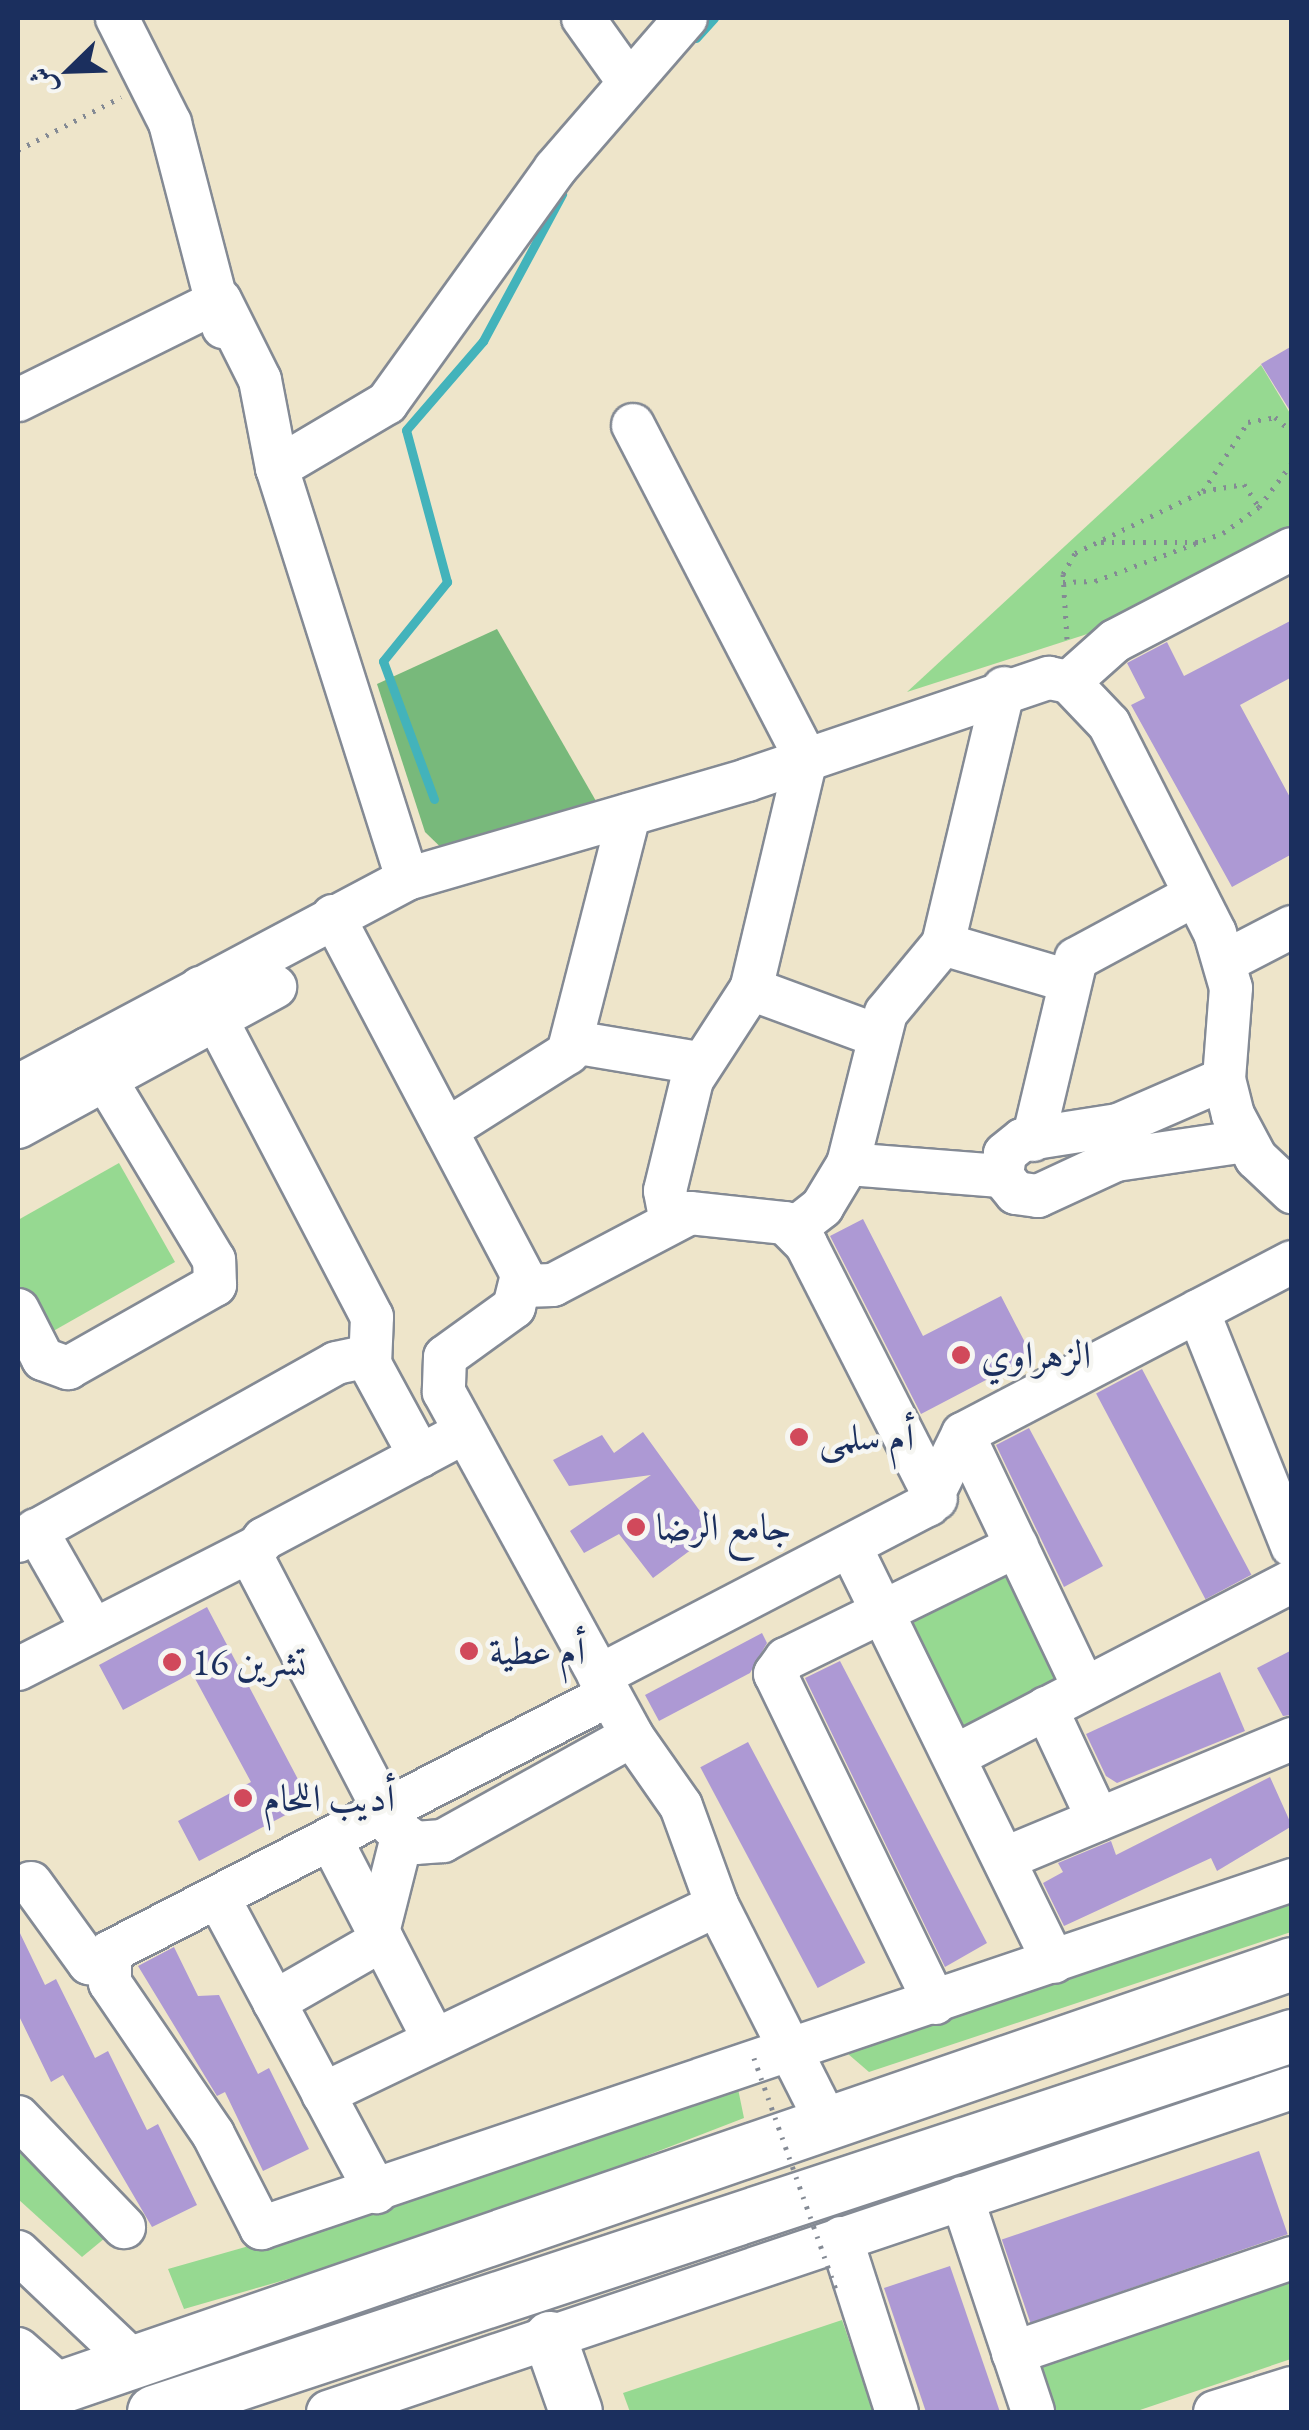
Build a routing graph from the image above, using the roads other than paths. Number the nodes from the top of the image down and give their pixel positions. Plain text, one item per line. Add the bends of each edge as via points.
1 (117, 18) edge
2 (583, 18) edge
3 (686, 18) edge
4 (628, 81) junction
5 (220, 300) junction
6 (18, 400) edge
7 (634, 425) dead end
8 (277, 468) junction
9 (1289, 556) edge
10 (1069, 682) junction
11 (1004, 688) junction
12 (806, 759) junction
13 (629, 815) junction
14 (407, 878) junction
15 (1195, 895) junction
16 (334, 916) junction
17 (1292, 927) edge
18 (943, 944) junction
19 (1226, 961) junction
20 (1064, 980) junction
21 (275, 986) dead end
22 (751, 989) junction
23 (208, 1003) junction
24 (876, 1034) junction
25 (574, 1042) junction
26 (698, 1063) junction
27 (96, 1064) junction
28 (1224, 1079) junction
29 (18, 1086) edge
30 (18, 1127) edge
31 (446, 1130) junction
32 (1160, 1130) junction
33 (1033, 1140) junction
34 (1246, 1140) junction
35 (848, 1164) junction
36 (1002, 1176) junction
37 (1292, 1192) edge
38 (671, 1220) junction
39 (794, 1229) junction
40 (1292, 1262) edge
41 (523, 1286) junction
42 (18, 1310) edge
43 (1198, 1311) junction
44 (369, 1356) junction
45 (465, 1432) junction
46 (963, 1434) junction
47 (420, 1456) junction
48 (936, 1499) junction
49 (27, 1536) edge
50 (850, 1546) junction
51 (1017, 1546) junction
52 (1292, 1546) edge
53 (254, 1549) junction
54 (1292, 1581) edge
55 (882, 1612) junction
56 (93, 1630) junction
57 (18, 1669) edge
58 (604, 1686) junction
59 (1084, 1688) junction
60 (1046, 1708) junction
61 (632, 1736) junction
62 (1289, 1747) edge
63 (954, 1756) junction
64 (1098, 1819) junction
65 (393, 1825) junction
66 (331, 1840) junction
67 (1006, 1858) junction
68 (22, 1876) edge
69 (1292, 1880) edge
70 (713, 1895) junction
71 (218, 1897) junction
72 (380, 1936) junction
73 (1054, 1962) junction
74 (1292, 1964) edge
75 (107, 1966) junction
76 (274, 2002) junction
77 (936, 2003) junction
78 (432, 2036) junction
79 (1292, 2036) edge
80 (773, 2055) junction
81 (1292, 2088) edge
82 (323, 2094) junction
83 (18, 2117) edge
84 (826, 2121) junction
85 (376, 2192) junction
86 (962, 2198) junction
87 (124, 2227) dead end
88 (841, 2238) junction
89 (18, 2252) edge
90 (1292, 2258) edge
91 (550, 2338) junction
92 (18, 2349) edge
93 (1013, 2353) junction
94 (132, 2360) junction
95 (1292, 2388) edge
96 (39, 2394) edge
97 (388, 2403) edge
98 (154, 2412) edge
99 (328, 2412) edge
100 (576, 2412) edge
101 (897, 2412) edge
102 (1033, 2412) edge
103 (1215, 2412) edge

1 - 5 street via 191,186
2 - 4 street
3 - 4 street
4 - 8 street via 387,403
5 - 6 street
5 - 8 street via 260,380
7 - 12 street
8 - 14 street
9 - 10 street via 1115,642
10 - 11 street
10 - 15 street via 1109,724
11 - 12 street
11 - 18 street
12 - 13 street
12 - 22 street
13 - 14 street
13 - 25 street
14 - 16 street
15 - 19 street
15 - 20 street via 1085,950
16 - 23 street
16 - 31 street
17 - 19 street
18 - 20 street
18 - 24 street
19 - 28 street
20 - 33 street
21 - 23 street
22 - 24 street
22 - 26 street
23 - 27 street
23 - 44 street via 372,1317
24 - 35 street
25 - 26 street
25 - 31 street via 558,1063
26 - 38 street via 666,1191
27 - 29 street
27 - 30 street
27 - 42 street via 214,1260 215,1285 68,1368 43,1360
28 - 32 street
28 - 34 street
31 - 41 street
32 - 33 street
32 - 34 street
32 - 36 street via 1038,1196 1016,1193
33 - 36 street via 1012,1146
34 - 37 street
35 - 36 street
35 - 39 street via 822,1206
38 - 39 street via 708,1211
38 - 41 street via 552,1284
39 - 48 street
40 - 43 street
41 - 45 street via 514,1307 445,1357 440,1380
43 - 46 street
43 - 52 street
44 - 47 street
44 - 49 street via 336,1363
45 - 47 street
45 - 58 street
46 - 48 street
46 - 51 street
47 - 53 street
48 - 50 street
49 - 56 street
50 - 55 street
50 - 58 street
51 - 55 street
51 - 59 street
53 - 56 street
53 - 65 street via 255,1573
54 - 59 street
55 - 63 street
55 - 77 street via 786,1659 775,1674
56 - 57 street
58 - 61 street
58 - 65 street
59 - 60 street
60 - 63 street
60 - 64 street
61 - 65 street via 443,1841
61 - 70 street via 680,1806
62 - 64 street
63 - 67 street
64 - 67 street
65 - 66 street
65 - 72 street
66 - 71 street
66 - 72 street
67 - 73 street
68 - 75 street via 88,1963
69 - 73 street
70 - 78 street
70 - 80 street
71 - 75 street via 110,1952
71 - 76 street
72 - 76 street
72 - 78 street
73 - 77 street
74 - 84 main road
75 - 85 street via 261,2228
76 - 82 street
77 - 80 street
78 - 82 street
79 - 98 main road
80 - 84 street
80 - 85 street
81 - 86 street
82 - 85 street
83 - 87 street
84 - 94 main road
86 - 88 street
86 - 93 street
88 - 91 street
88 - 101 street
89 - 94 street
90 - 93 street
91 - 97 street
91 - 100 main road
92 - 96 street
93 - 102 street
94 - 96 main road
95 - 103 street
97 - 99 street

